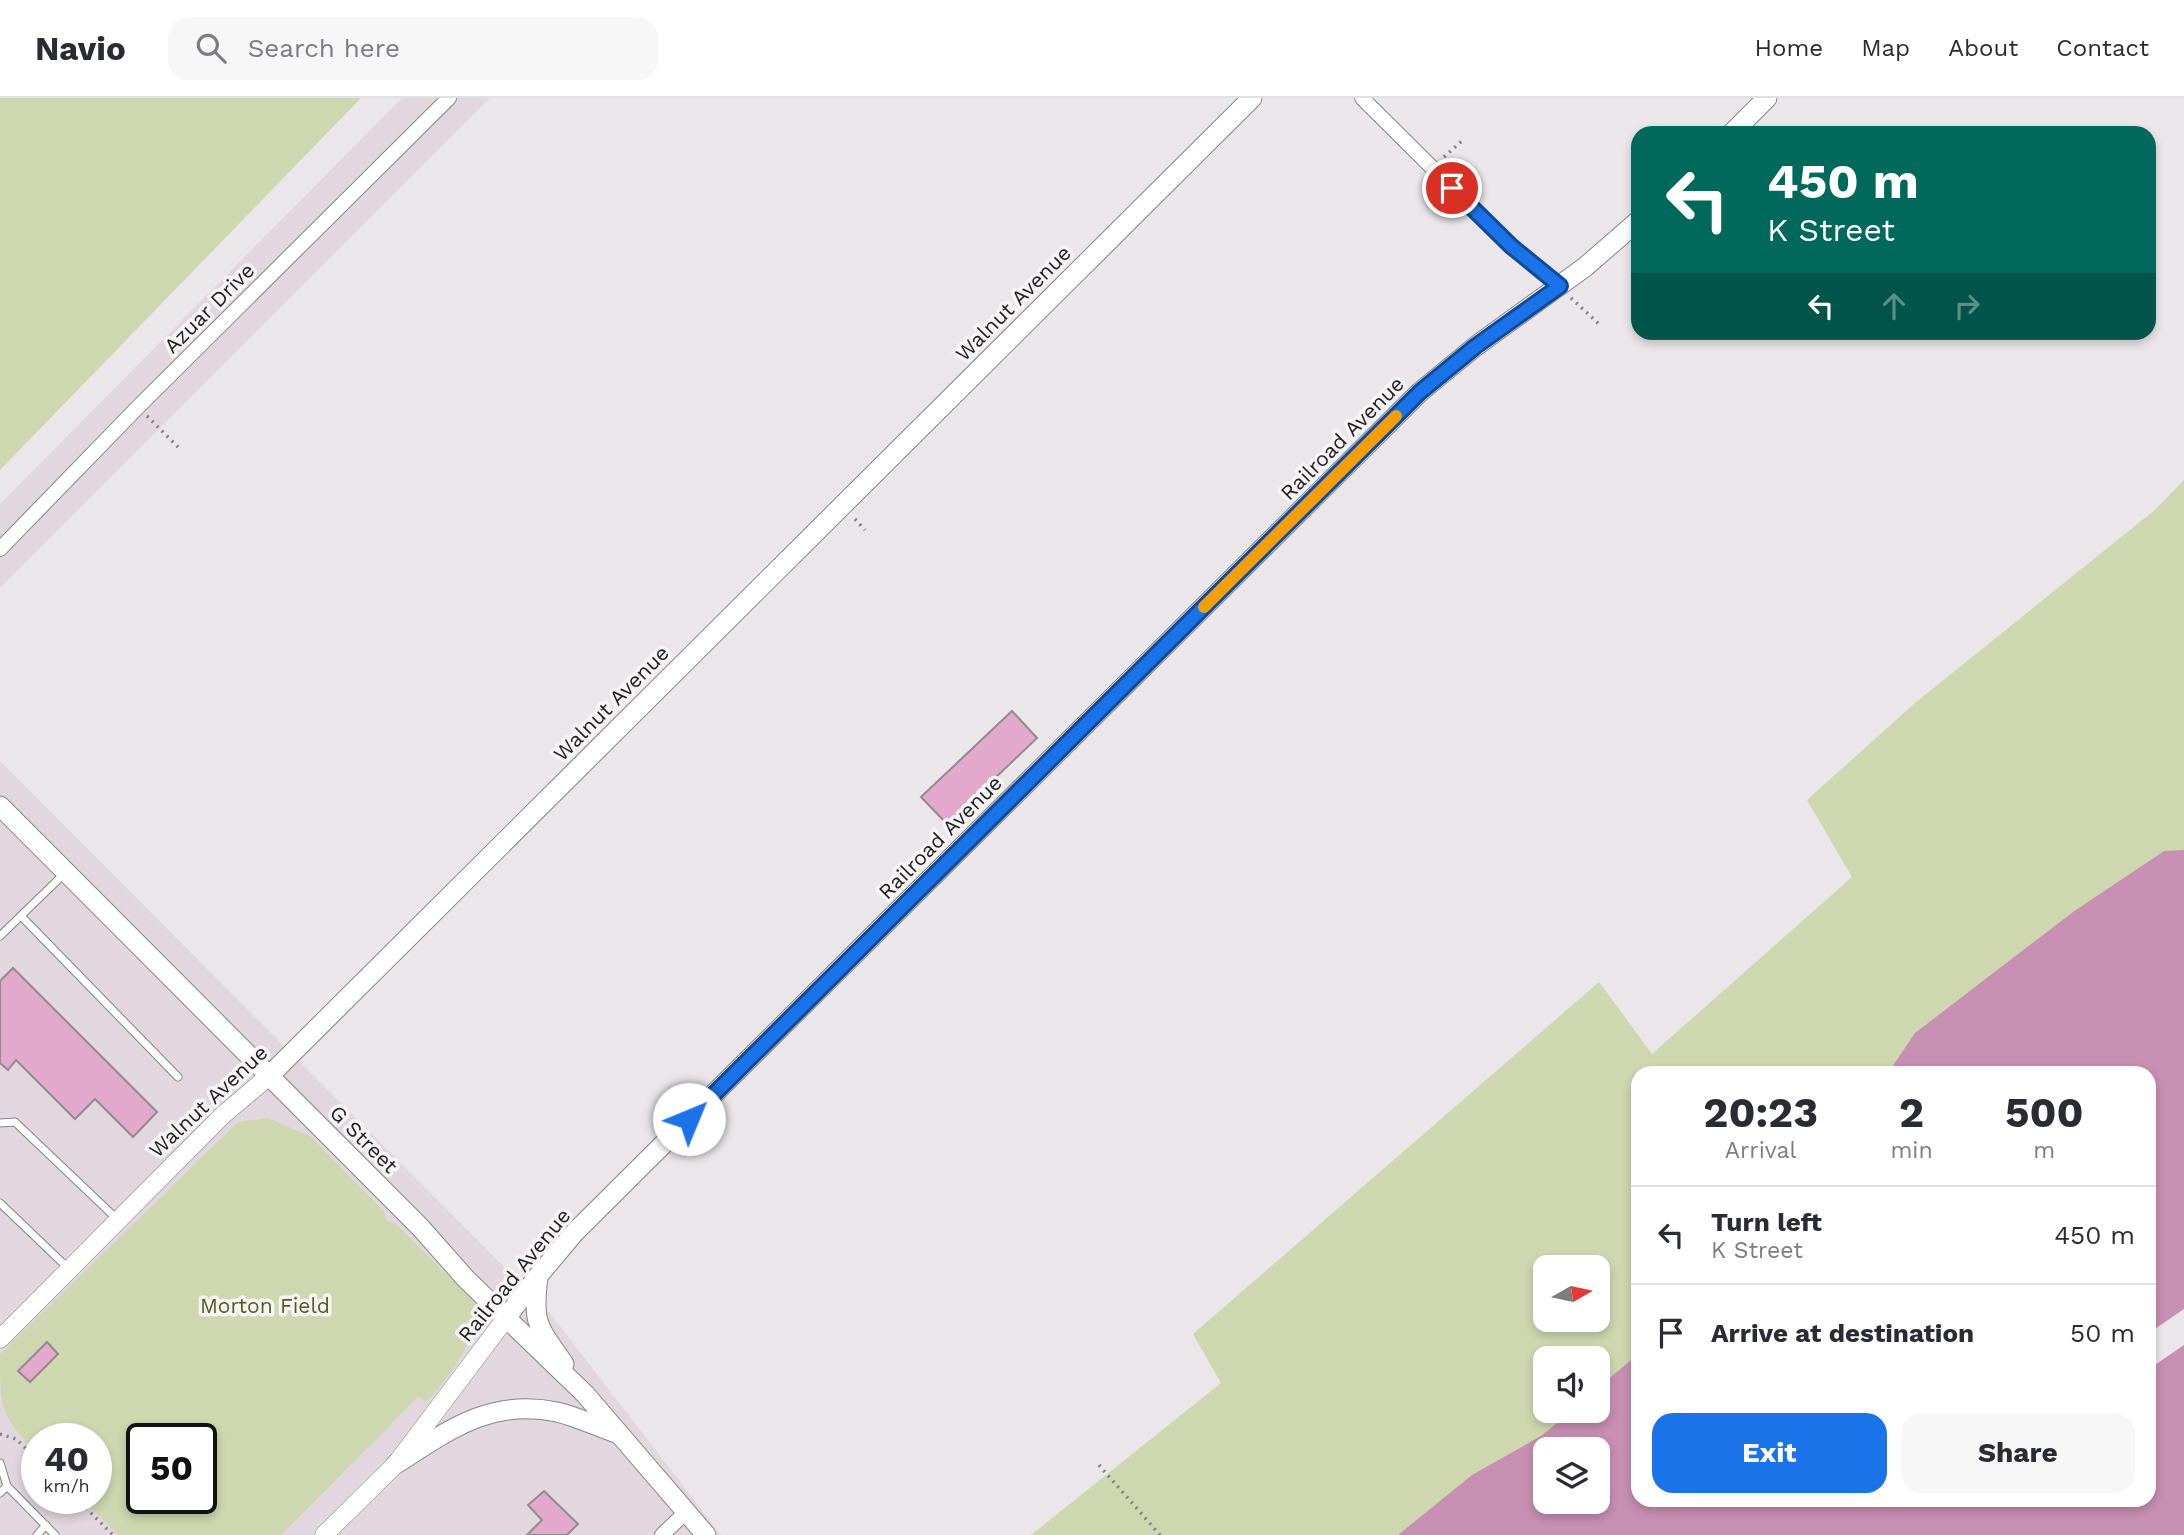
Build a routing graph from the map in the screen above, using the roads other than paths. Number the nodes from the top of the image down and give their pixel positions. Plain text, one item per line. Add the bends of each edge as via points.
1 (1252, 98) edge
2 (1362, 98) edge
3 (1767, 98) edge
4 (445, 99) edge
5 (1739, 126) edge
6 (1631, 227) edge
7 (1560, 286) junction
8 (0, 549) edge
9 (1, 808) edge
10 (66, 872) junction
11 (21, 916) junction
12 (0, 936) edge
13 (269, 1076) junction
14 (178, 1077) dead end
15 (0, 1123) edge
16 (0, 1203) edge
17 (118, 1220) junction
18 (69, 1269) junction
19 (538, 1276) junction
20 (506, 1318) junction
21 (0, 1339) edge
22 (585, 1394) junction
23 (620, 1435) junction
24 (0, 1463) edge
25 (396, 1464) junction
26 (7, 1486) junction
27 (0, 1493) edge
28 (686, 1512) junction
29 (46, 1525) junction
30 (37, 1535) edge
31 (55, 1535) edge
32 (324, 1535) edge
33 (662, 1535) edge
34 (706, 1535) edge

1 - 13 main road, Walnut Avenue
2 - 7 street via 1511,246
3 - 5 main road
4 - 8 street, Azuar Drive
6 - 7 main road, Railroad Avenue
7 - 19 main road, Railroad Avenue via 1420,392 575,1232
9 - 10 main road, G Street
10 - 11 lane
10 - 13 main road, G Street
11 - 12 lane
11 - 14 lane
13 - 17 street, Walnut Avenue via 223,1115
13 - 20 main road, G Street
15 - 17 lane via 15,1122
16 - 18 lane
17 - 18 street, Walnut Avenue
18 - 21 street, Walnut Avenue
19 - 20 main road, Railroad Avenue
19 - 22 main road via 538,1325
20 - 22 main road, G Street
20 - 25 street, Railroad Avenue
22 - 23 main road, G Street
23 - 25 main road via 560,1413 522,1407 459,1425
23 - 28 main road, G Street
24 - 26 lane
25 - 32 street, Railroad Avenue
26 - 27 lane
26 - 29 lane
28 - 33 street
28 - 34 main road, G Street
29 - 30 lane
29 - 31 lane

